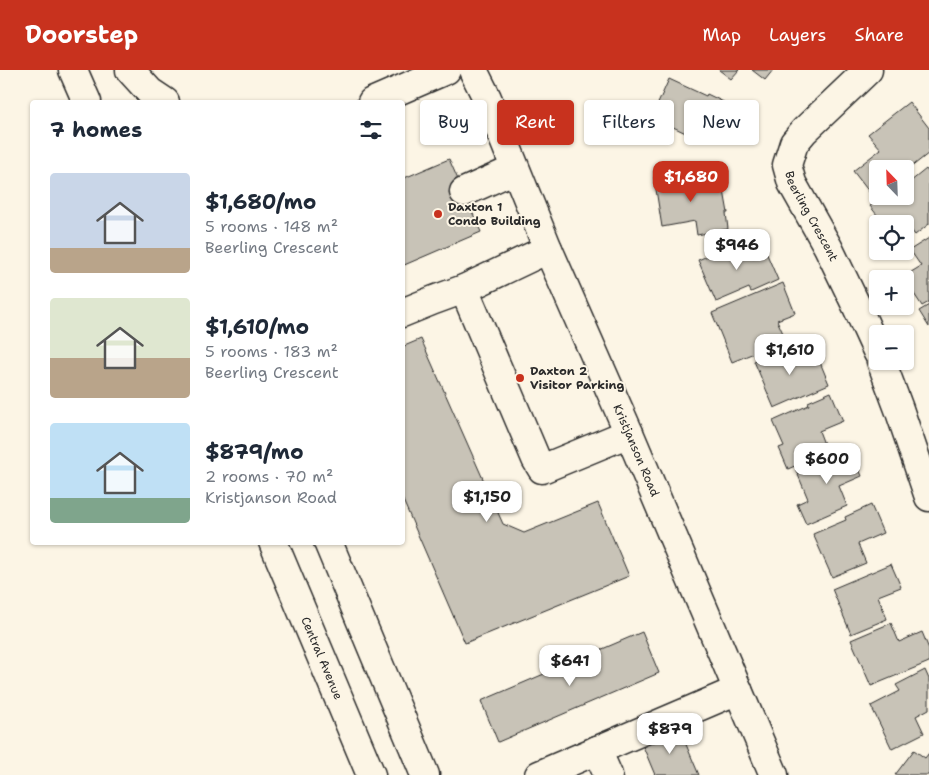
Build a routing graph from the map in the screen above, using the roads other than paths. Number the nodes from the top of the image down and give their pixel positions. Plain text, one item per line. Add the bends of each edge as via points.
1 (73, 70) edge
2 (126, 70) edge
3 (130, 70) edge
4 (446, 70) edge
5 (473, 70) edge
6 (868, 70) edge
7 (86, 100) edge
8 (139, 100) edge
9 (162, 100) edge
10 (377, 100) edge
11 (515, 169) junction
12 (464, 192) dead end
13 (548, 249) junction
14 (464, 289) junction
15 (405, 312) edge
16 (869, 334) edge
17 (884, 370) edge
18 (629, 433) junction
19 (929, 497) edge
20 (274, 545) edge
21 (329, 545) edge
22 (738, 690) junction
23 (597, 750) junction
24 (371, 775) edge
25 (425, 775) edge
26 (539, 775) edge
27 (608, 775) edge
28 (774, 775) edge

1 - 7 street
2 - 8 street
3 - 9 street
4 - 10 street
5 - 11 street, Kristjanson Road
6 - 16 street, Beerling Crescent via 794,143 787,165 792,183 828,247
11 - 12 street
11 - 13 street, Kristjanson Road
13 - 14 street
13 - 18 street, Kristjanson Road
14 - 15 street
14 - 18 street via 542,469
17 - 19 street
18 - 22 street, Kristjanson Road
20 - 24 street, Central Avenue
21 - 25 street
22 - 23 street
22 - 28 street, Kristjanson Road
23 - 26 street
23 - 27 street

